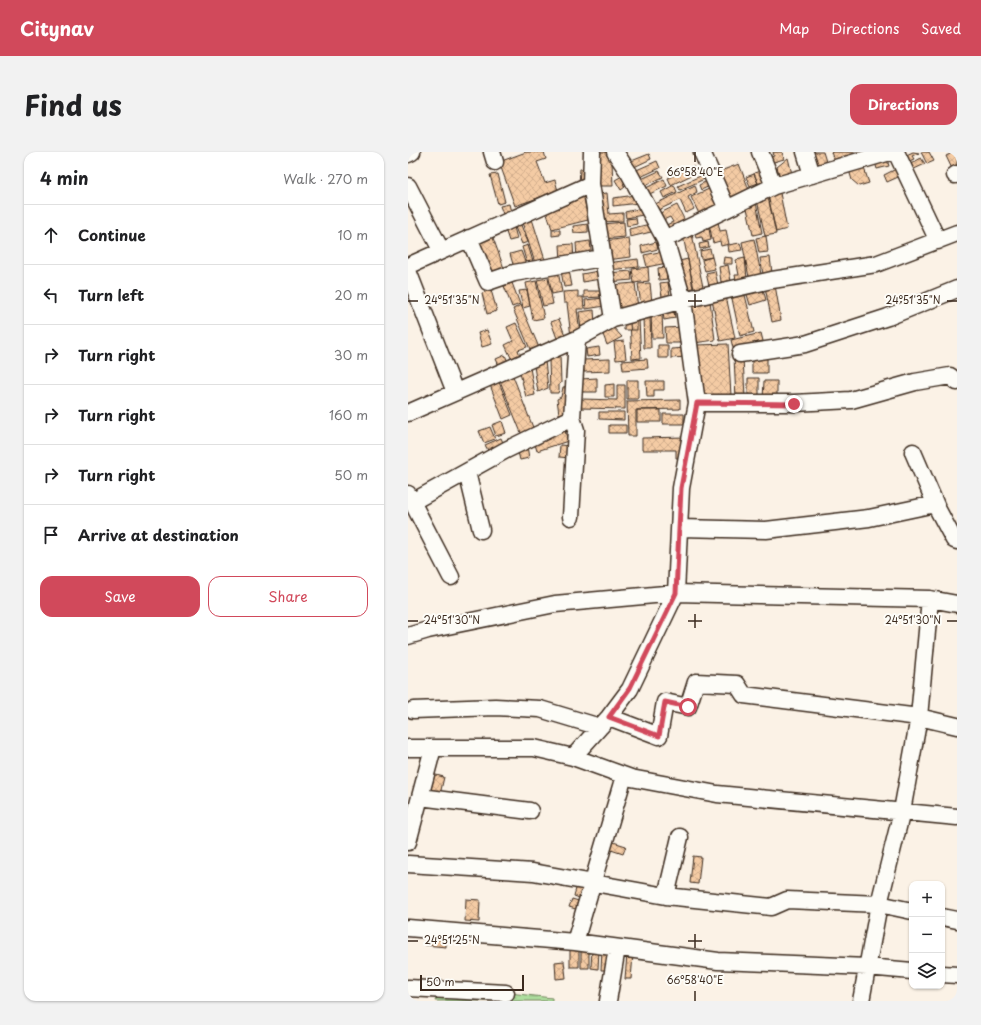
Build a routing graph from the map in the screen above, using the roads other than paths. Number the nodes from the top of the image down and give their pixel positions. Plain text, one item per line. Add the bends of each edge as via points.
1 (412, 152) edge
2 (592, 152) edge
3 (615, 152) edge
4 (702, 152) edge
5 (760, 152) edge
6 (805, 152) edge
7 (890, 152) edge
8 (896, 152) edge
9 (408, 154) edge
10 (861, 156) edge
11 (812, 175) junction
12 (591, 184) junction
13 (408, 186) edge
14 (774, 186) junction
15 (727, 209) junction
16 (957, 233) edge
17 (469, 238) junction
18 (665, 239) junction
19 (938, 241) junction
20 (441, 250) junction
21 (602, 258) junction
22 (408, 266) edge
23 (408, 271) edge
24 (957, 289) edge
25 (683, 300) junction
26 (612, 319) junction
27 (577, 339) junction
28 (740, 354) dead end
29 (957, 382) edge
30 (455, 392) junction
31 (697, 403) junction
32 (408, 413) edge
33 (572, 418) junction
34 (913, 452) dead end
35 (467, 472) junction
36 (410, 498) edge
37 (936, 504) junction
38 (571, 517) dead end
39 (680, 528) junction
40 (480, 530) dead end
41 (957, 541) edge
42 (452, 578) dead end
43 (676, 593) junction
44 (930, 599) junction
45 (957, 604) edge
46 (408, 636) edge
47 (413, 710) dead end
48 (919, 717) junction
49 (604, 722) junction
50 (957, 726) edge
51 (408, 748) edge
52 (433, 748) junction
53 (573, 757) junction
54 (624, 776) junction
55 (420, 797) junction
56 (530, 811) dead end
57 (902, 811) junction
58 (957, 817) edge
59 (680, 837) dead end
60 (408, 842) edge
61 (408, 864) edge
62 (593, 882) junction
63 (666, 896) junction
64 (878, 904) junction
65 (909, 910) edge
66 (945, 918) edge
67 (957, 920) edge
68 (408, 928) edge
69 (575, 942) junction
70 (616, 948) junction
71 (867, 967) junction
72 (909, 971) edge
73 (945, 974) edge
74 (957, 976) edge
75 (408, 988) edge
76 (506, 993) dead end
77 (608, 1001) edge
78 (860, 1001) edge

1 - 9 street
2 - 12 street
3 - 18 street
4 - 15 street
5 - 14 street
6 - 11 street
7 - 10 street
8 - 19 street
10 - 11 street
11 - 14 street
12 - 17 street
12 - 21 street
13 - 20 street
14 - 15 street
15 - 18 street
16 - 19 street
17 - 20 street
17 - 21 street via 488,282 514,273
18 - 25 street
19 - 25 street via 876,264 772,280
20 - 22 street
21 - 26 street
23 - 30 street
24 - 28 street via 888,317 805,344
25 - 26 street
25 - 31 street
26 - 27 street
27 - 30 street
27 - 33 street
29 - 31 street via 950,376 943,377 850,400 794,404
30 - 32 street
31 - 39 street via 681,488
33 - 35 street
33 - 38 street via 576,430
34 - 37 street
35 - 36 street
35 - 40 street
36 - 42 street
37 - 39 street via 870,518 766,530
37 - 41 street via 954,540
39 - 43 street
43 - 44 street
43 - 46 street via 555,604
43 - 49 street via 630,688
44 - 45 street
44 - 48 street
47 - 49 street via 495,707 540,709
48 - 49 street via 744,695 737,684 696,682 688,707 665,702 659,736
48 - 50 street
48 - 57 street
49 - 53 street
51 - 52 street
52 - 53 street via 534,748
52 - 55 street
53 - 54 street
54 - 57 street via 717,794
54 - 62 street
55 - 56 street
55 - 60 street
57 - 58 street
57 - 64 street
59 - 63 street
61 - 62 street via 533,872
62 - 63 street
62 - 69 street
63 - 64 street via 771,907 787,900
64 - 65 street
64 - 71 street
66 - 67 street
68 - 69 street
69 - 70 street
70 - 71 street via 718,961
70 - 77 street
71 - 72 street
71 - 78 street
73 - 74 street
75 - 76 street

